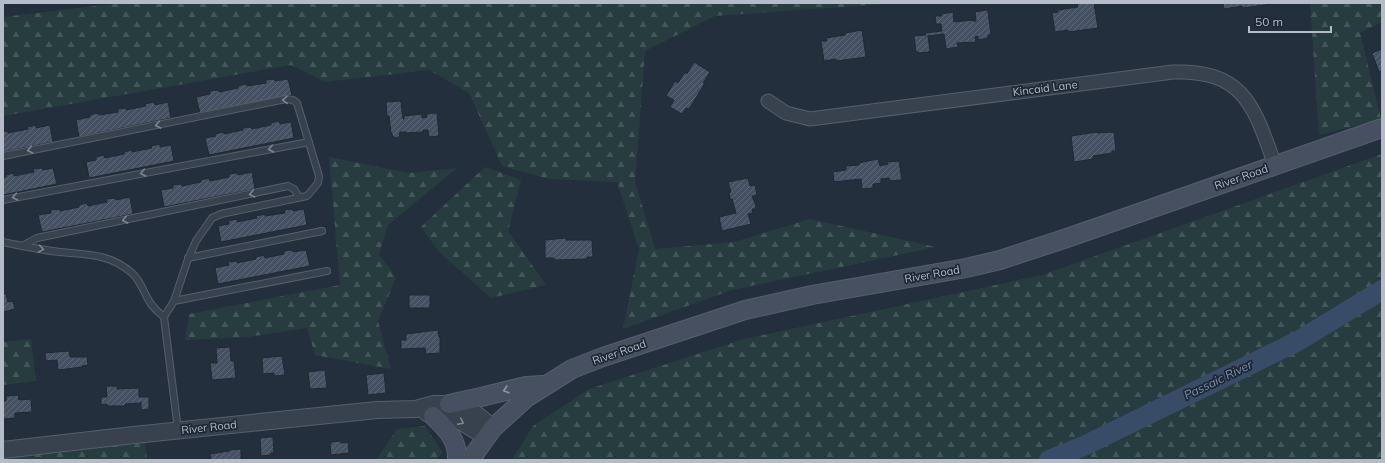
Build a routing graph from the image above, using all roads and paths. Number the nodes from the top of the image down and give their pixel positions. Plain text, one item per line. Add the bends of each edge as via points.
1 (768, 101) dead end
2 (1382, 128) edge
3 (309, 142) junction
4 (3, 156) edge
5 (1275, 165) junction
6 (299, 197) junction
7 (3, 200) edge
8 (322, 230) dead end
9 (3, 242) edge
10 (22, 246) junction
11 (188, 258) junction
12 (327, 271) dead end
13 (174, 301) junction
14 (164, 317) junction
15 (544, 385) junction
16 (449, 404) junction
17 (416, 409) junction
18 (433, 416) junction
19 (178, 430) junction
20 (489, 433) junction
21 (3, 450) edge
22 (457, 460) edge
23 (470, 460) edge

1 - 5 street, Kincaid Lane via 786,112 810,119 1173,72 1203,73 1229,83 1248,102
2 - 5 main road, River Road
3 -> 4 lane via 297,103 286,99
3 - 6 lane via 319,176 318,183 307,196
3 -> 7 lane
5 - 15 main road, River Road via 1000,260 745,310 604,357 572,369
6 -> 10 lane via 294,189 288,186 37,238
6 - 11 lane via 212,218
8 - 11 lane
9 - 10 lane
10 -> 14 lane via 95,255 114,261 133,274 151,304
11 - 13 lane
12 - 13 lane
13 - 14 lane
14 - 19 lane
15 -> 16 main road via 526,386
15 - 20 main road, River Road via 526,398
16 - 17 street via 434,404
16 - 20 street via 476,414
17 - 18 street
17 - 19 street, River Road via 377,410
18 -> 20 street via 457,420
18 - 22 main road via 445,426 454,439 458,452
19 - 21 street, River Road
20 - 23 main road, River Road

